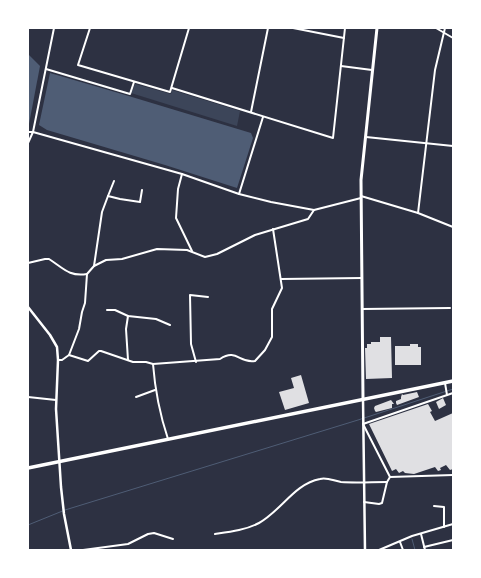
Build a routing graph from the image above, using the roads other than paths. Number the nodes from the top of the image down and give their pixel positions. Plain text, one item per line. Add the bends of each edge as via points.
1 (54, 28) edge
2 (90, 28) edge
3 (189, 28) edge
4 (268, 28) edge
5 (293, 28) edge
6 (345, 28) edge
7 (376, 28) edge
8 (436, 28) edge
9 (445, 28) edge
10 (444, 32) junction
11 (344, 38) junction
12 (453, 38) edge
13 (341, 66) junction
14 (46, 69) junction
15 (372, 70) junction
16 (134, 82) junction
17 (172, 88) junction
18 (251, 112) junction
19 (263, 116) junction
20 (28, 132) edge
21 (33, 132) junction
22 (365, 137) junction
23 (28, 143) edge
24 (426, 144) junction
25 (453, 146) edge
26 (182, 174) junction
27 (114, 181) dead end
28 (142, 190) dead end
29 (239, 194) junction
30 (108, 196) junction
31 (361, 197) junction
32 (314, 210) junction
33 (418, 213) junction
34 (453, 227) edge
35 (273, 229) junction
36 (192, 252) junction
37 (28, 263) edge
38 (94, 266) junction
39 (87, 274) junction
40 (362, 278) junction
41 (281, 279) junction
42 (208, 297) dead end
43 (28, 307) edge
44 (450, 308) dead end
45 (362, 309) junction
46 (107, 310) dead end
47 (128, 316) junction
48 (170, 325) dead end
49 (69, 355) junction
50 (58, 360) junction
51 (128, 361) junction
52 (196, 362) junction
53 (153, 364) junction
54 (453, 381) edge
55 (444, 382) junction
56 (156, 390) junction
57 (453, 393) edge
58 (447, 395) junction
59 (28, 397) edge
60 (136, 397) dead end
61 (363, 399) junction
62 (56, 400) junction
63 (363, 424) junction
64 (168, 440) junction
65 (60, 462) junction
66 (28, 468) edge
67 (453, 475) edge
68 (390, 477) junction
69 (364, 482) junction
70 (387, 482) junction
71 (364, 502) junction
72 (434, 506) dead end
73 (453, 524) edge
74 (444, 527) junction
75 (215, 534) dead end
76 (421, 534) junction
77 (173, 539) dead end
78 (453, 540) edge
79 (400, 541) junction
80 (424, 547) junction
81 (71, 550) edge
82 (83, 550) edge
83 (365, 550) edge
84 (379, 550) edge
85 (403, 550) edge
86 (425, 550) edge

1 - 14 street
2 - 16 street via 78,65
3 - 17 street
4 - 18 street
5 - 11 street
6 - 11 street
7 - 15 main road
8 - 10 street
9 - 10 street
10 - 12 street
10 - 24 street via 435,70
11 - 13 street
13 - 15 street
13 - 19 street via 333,138
14 - 16 street via 130,94
14 - 21 street
15 - 22 main road
16 - 17 street via 170,92
17 - 18 street
18 - 19 street
19 - 29 street
20 - 21 street
21 - 23 street
21 - 26 street
22 - 24 street
22 - 31 main road
24 - 25 street
24 - 33 street
26 - 29 street
26 - 36 street via 176,218
27 - 30 street
28 - 30 street via 140,202
29 - 32 street
30 - 38 street via 102,212
31 - 32 street
31 - 33 street
31 - 40 main road
32 - 35 street via 308,219
33 - 34 street
35 - 36 street via 217,254 205,257
35 - 41 street
36 - 38 street via 157,249 106,260
37 - 39 street via 49,259 69,273
38 - 39 street
39 - 49 street via 85,303
40 - 41 street
40 - 45 main road
41 - 52 street via 282,288 272,309 272,336 258,358 252,361 233,354 220,359
42 - 52 street via 190,295 191,344
43 - 50 street via 54,340
44 - 45 street
45 - 61 main road
46 - 47 street via 119,311
47 - 48 street
47 - 51 street
49 - 50 street
49 - 51 street via 88,361 101,351
50 - 62 street
51 - 53 street
52 - 53 street
53 - 56 street
54 - 55 highway
55 - 58 street
55 - 61 highway
56 - 60 street
56 - 64 street
57 - 58 street
58 - 63 street
59 - 62 street
61 - 63 street
61 - 64 highway
62 - 65 street
63 - 68 street
63 - 69 street
64 - 65 highway
65 - 66 highway
65 - 81 street via 63,508
67 - 68 street
68 - 70 street
69 - 70 street
69 - 71 street
69 - 75 street via 341,482 322,478 305,484 259,523
70 - 71 street via 382,503
71 - 83 street
72 - 74 street via 444,507
73 - 74 street
74 - 76 street
76 - 79 street
76 - 80 street
77 - 82 street via 154,533 128,544
78 - 80 street
79 - 84 street
79 - 85 street
80 - 86 street

